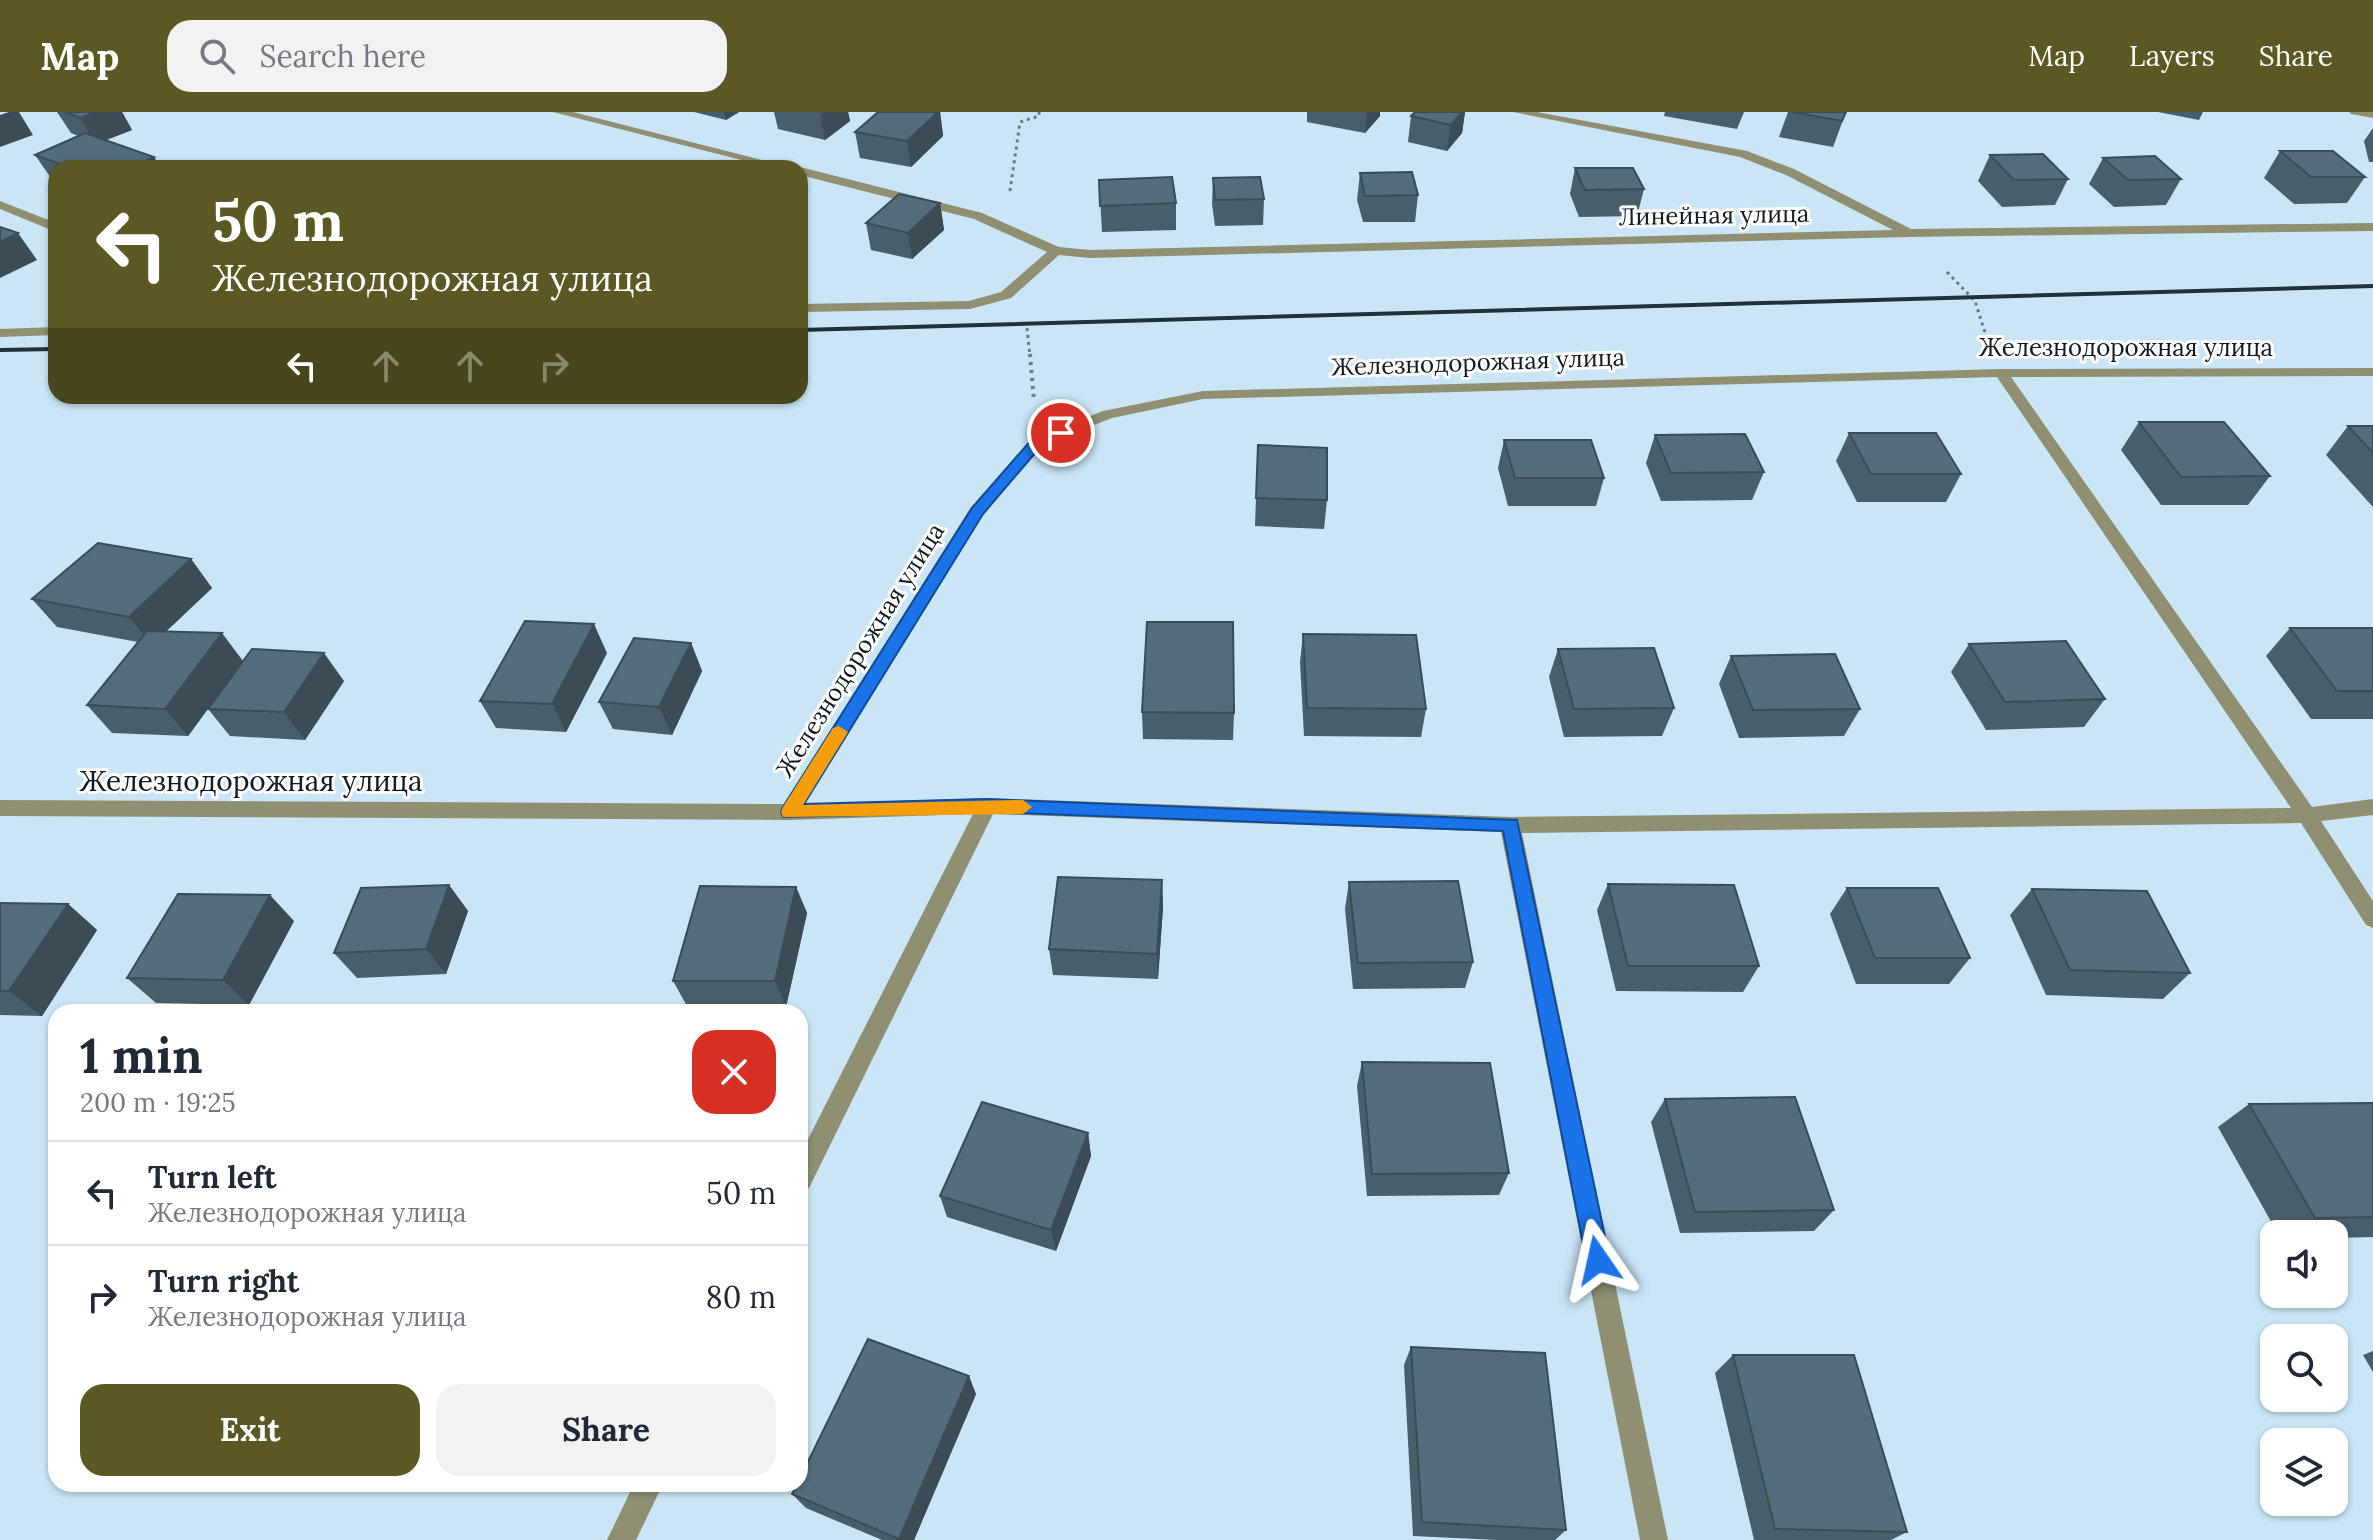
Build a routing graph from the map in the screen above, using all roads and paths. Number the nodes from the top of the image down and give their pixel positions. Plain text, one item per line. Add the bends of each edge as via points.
1 (559, 112) edge
2 (1039, 112) edge
3 (1519, 112) edge
4 (2355, 112) edge
5 (2373, 115) edge
6 (755, 160) edge
7 (808, 173) edge
8 (0, 205) edge
9 (978, 216) junction
10 (48, 225) edge
11 (2373, 227) edge
12 (1908, 233) junction
13 (1056, 251) junction
14 (1006, 295) junction
15 (808, 308) edge
16 (48, 331) edge
17 (0, 333) edge
18 (2373, 372) edge
19 (2001, 373) junction
20 (1037, 442) junction
21 (987, 806) junction
22 (2373, 807) edge
23 (0, 808) edge
24 (790, 812) junction
25 (2307, 815) junction
26 (1510, 825) junction
27 (2373, 919) edge
28 (808, 1164) edge
29 (645, 1492) edge
30 (621, 1540) edge
31 (1654, 1540) edge

1 - 6 street
2 - 9 path via 1020,122 1012,190
3 - 12 street via 1743,154 1790,172
4 - 5 street
7 - 9 street, Линейная улица
8 - 10 street
9 - 13 street, Линейная улица
11 - 12 street, Линейная улица
12 - 13 street, Линейная улица
12 - 19 path via 1922,238 1929,260 1973,295
13 - 14 street
14 - 15 street via 970,305
14 - 20 path via 1027,324
16 - 17 street
18 - 19 street, Железнодорожная улица
19 - 20 street, Железнодорожная улица via 1203,395 1108,414
19 - 25 street
20 - 24 street, Железнодорожная улица via 977,511
21 - 24 street, Железнодорожная улица
21 - 26 street, Железнодорожная улица
21 - 28 street
22 - 25 street, Железнодорожная улица
23 - 24 street, Железнодорожная улица
25 - 26 street, Железнодорожная улица
25 - 27 street
26 - 31 street
29 - 30 street

